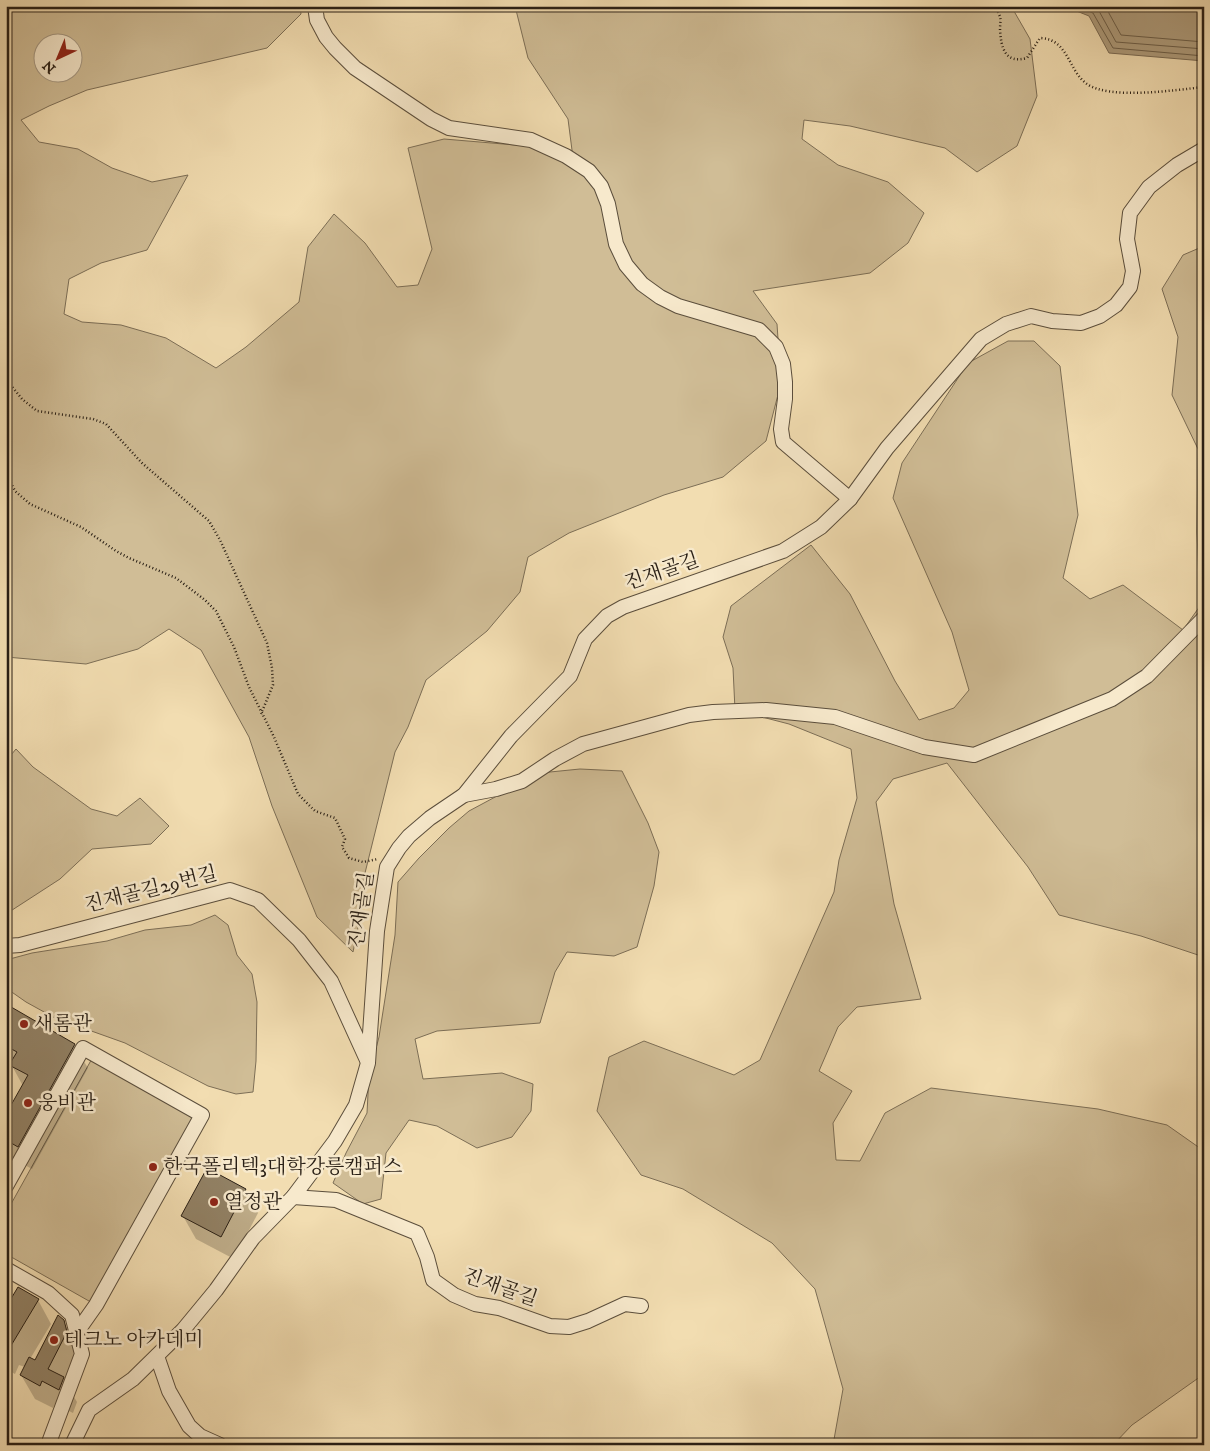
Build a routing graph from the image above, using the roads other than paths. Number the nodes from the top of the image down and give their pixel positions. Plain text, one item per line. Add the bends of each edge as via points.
1 (315, 6) edge
2 (1204, 149) edge
3 (850, 499) junction
4 (1204, 618) edge
5 (464, 795) junction
6 (6, 946) edge
7 (368, 1063) junction
8 (6, 1186) edge
9 (294, 1197) junction
10 (6, 1269) edge
11 (641, 1306) dead end
12 (77, 1332) junction
13 (157, 1356) junction
14 (48, 1445) edge
15 (72, 1445) edge
16 (220, 1445) edge

1 - 3 street via 317,20 326,37 355,68 431,119 449,128 532,140 589,170 601,186 608,204 616,244 626,265 642,284 678,306 759,330 776,347 783,364 785,382 783,442
2 - 3 street, 진재골길 via 1149,187 1130,213 1127,239 1133,271 1130,287 1116,305 1100,316 1081,322 1031,316 1006,324 981,339 887,448
3 - 5 street, 진재골길 via 822,527 783,551 623,607 607,616 585,639 570,676 511,736
4 - 5 street via 1147,676 1112,699 974,755 924,747 834,717 766,710 714,712 689,715 583,744 522,781
5 - 7 street, 진재골길 via 410,836 389,863 377,931
6 - 7 street, 진재골길29번길 via 230,890 258,900 299,940 331,981
7 - 9 street, 진재골길 via 356,1106
8 - 12 street via 83,1048 202,1115 96,1305
9 - 11 street, 진재골길 via 336,1200 417,1233 433,1280 454,1295 475,1304 499,1308 550,1326 569,1327 625,1304
9 - 13 street, 진재골길 via 253,1238 216,1290
10 - 12 street via 48,1293 72,1315
12 - 14 street via 82,1354
13 - 15 street, 진재골길 via 133,1379 89,1410
13 - 16 street via 169,1391 188,1426

